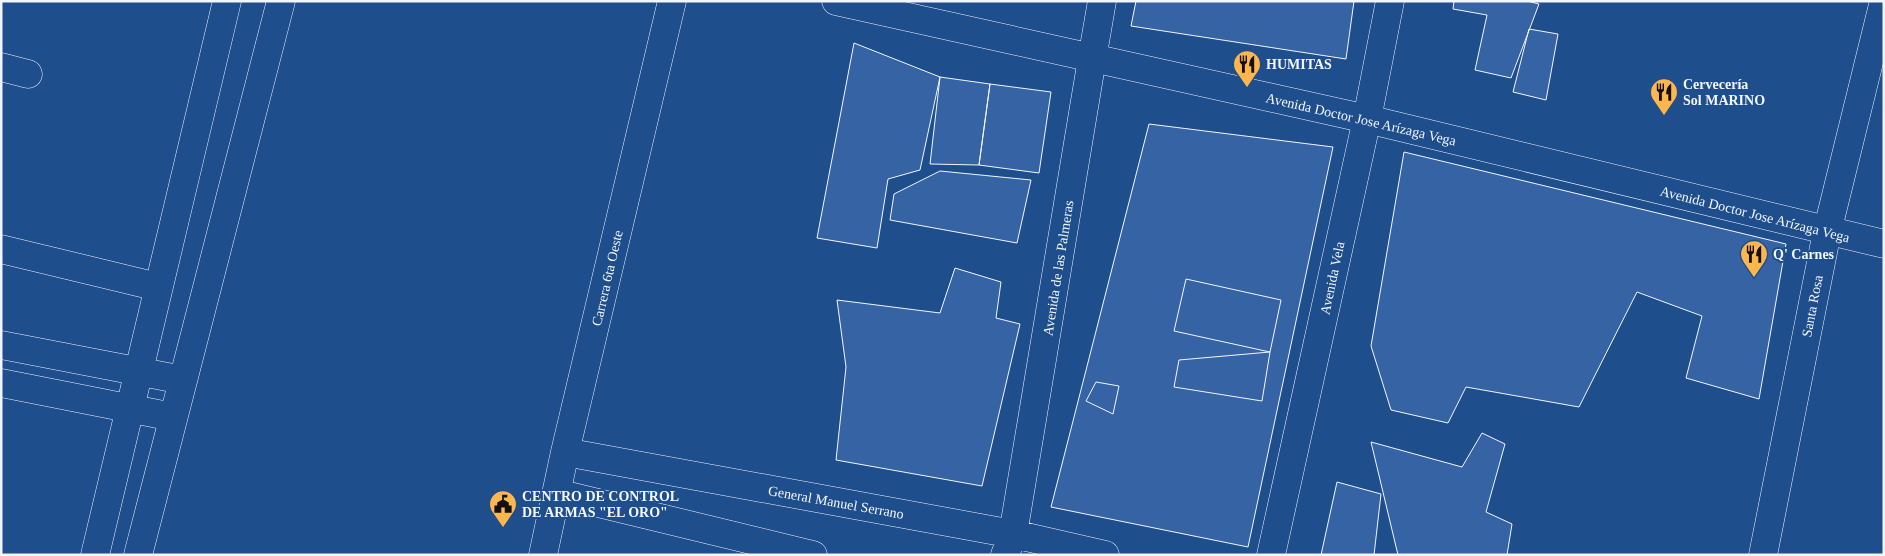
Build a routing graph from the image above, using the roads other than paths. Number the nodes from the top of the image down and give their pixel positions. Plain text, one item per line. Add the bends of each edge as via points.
1 (227, 1) edge
2 (281, 1) edge
3 (672, 1) edge
4 (836, 1) edge
5 (1102, 1) edge
6 (1390, 1) edge
7 (1884, 1) edge
8 (1092, 59) junction
9 (1, 67) edge
10 (28, 74) dead end
11 (1367, 119) junction
12 (1827, 232) junction
13 (1884, 244) edge
14 (1, 249) edge
15 (158, 286) junction
16 (1, 345) edge
17 (138, 372) junction
18 (183, 380) junction
19 (1, 383) edge
20 (130, 408) junction
21 (174, 417) junction
22 (566, 452) junction
23 (557, 493) junction
24 (1012, 548) edge
25 (95, 555) edge
26 (138, 555) edge
27 (543, 555) edge
28 (813, 555) edge
29 (1105, 555) edge
30 (1271, 555) edge
31 (1763, 555) edge

1 - 15 street
2 - 18 street
3 - 22 street, Carrera 6ta Oeste
4 - 8 street, Avenida Doctor Jose Arízaga Vega
5 - 8 street, Avenida de las Palmeras
6 - 11 street, Avenida Vela
7 - 12 street, Santa Rosa
8 - 11 street, Avenida Doctor Jose Arízaga Vega
8 - 24 street, Avenida de las Palmeras
9 - 10 street
11 - 12 street, Avenida Doctor Jose Arízaga Vega
11 - 30 street, Avenida Vela
12 - 13 street, Avenida Doctor Jose Arízaga Vega
12 - 31 street, Santa Rosa
14 - 15 street
15 - 17 street
16 - 17 street
17 - 18 street
17 - 20 street
18 - 21 street
19 - 20 street
20 - 21 street
20 - 25 street
21 - 26 street
22 - 23 street, Carrera 6ta Oeste
22 - 24 street, General Manuel Serrano
23 - 27 street, Carrera 6ta Oeste
23 - 28 street
24 - 29 street, General Manuel Serrano

